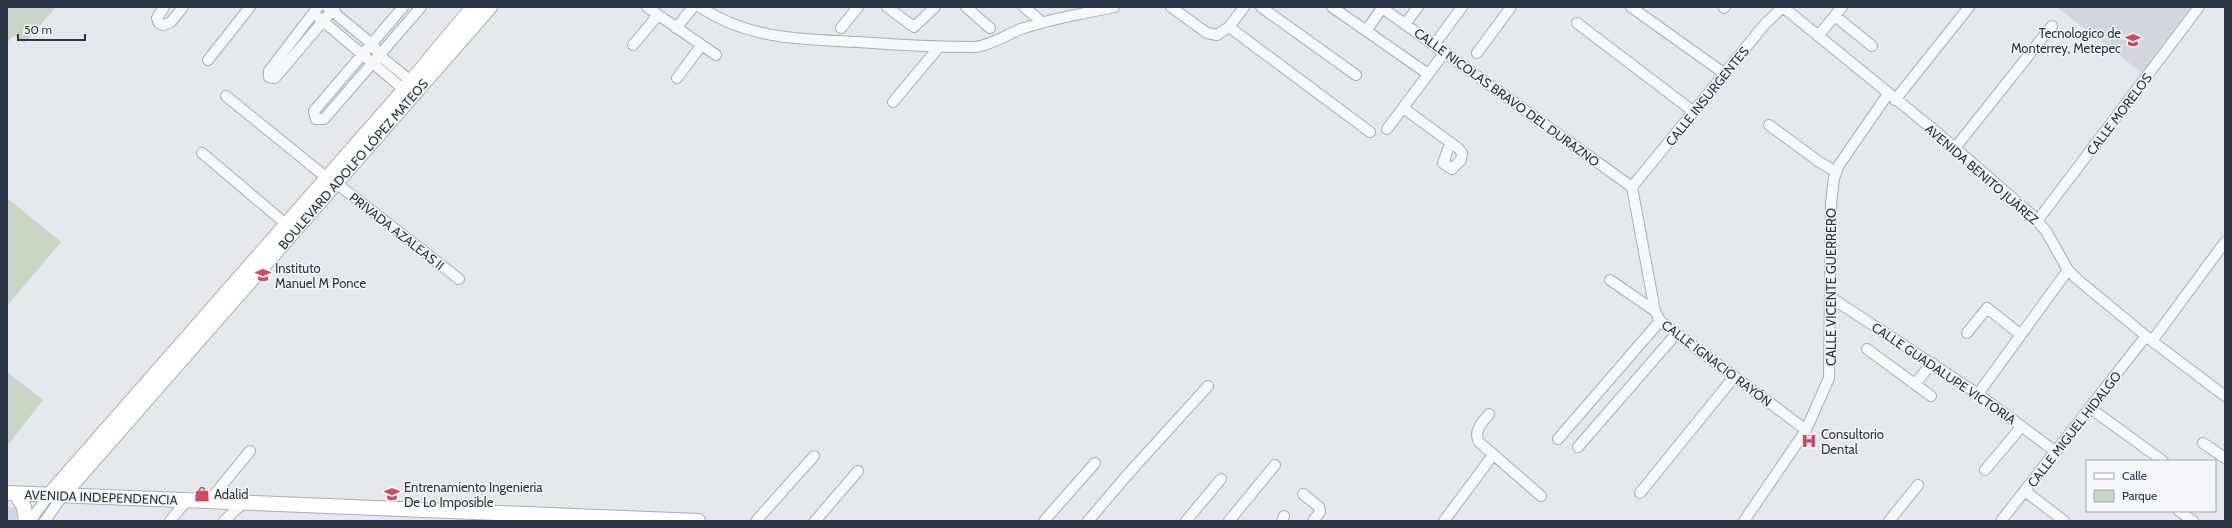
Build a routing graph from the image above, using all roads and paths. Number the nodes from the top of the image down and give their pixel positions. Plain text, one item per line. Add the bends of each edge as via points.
1 (164, 7) edge
2 (183, 7) edge
3 (250, 7) edge
4 (403, 7) edge
5 (421, 7) edge
6 (473, 7) edge
7 (490, 7) edge
8 (646, 7) edge
9 (693, 7) edge
10 (700, 7) edge
11 (858, 7) edge
12 (887, 7) edge
13 (935, 7) edge
14 (966, 7) edge
15 (1024, 7) edge
16 (1114, 7) edge
17 (1171, 7) edge
18 (1244, 7) edge
19 (1261, 7) edge
20 (1332, 7) edge
21 (1418, 7) edge
22 (1462, 7) edge
23 (1511, 7) edge
24 (1631, 7) edge
25 (1783, 7) edge
26 (1842, 7) edge
27 (1969, 7) edge
28 (2200, 7) edge
29 (331, 8) edge
30 (1381, 8) edge
31 (316, 10) edge
32 (658, 15) junction
33 (1835, 16) junction
34 (323, 21) junction
35 (1042, 22) junction
36 (1577, 23) dead end
37 (1405, 24) junction
38 (2052, 26) dead end
39 (1229, 27) junction
40 (676, 28) junction
41 (841, 28) dead end
42 (990, 28) dead end
43 (1366, 30) junction
44 (1818, 36) junction
45 (372, 44) junction
46 (633, 45) dead end
47 (1434, 45) junction
48 (701, 46) junction
49 (1872, 46) dead end
50 (939, 47) junction
51 (1445, 52) junction
52 (1476, 53) dead end
53 (379, 54) junction
54 (362, 55) junction
55 (716, 55) dead end
56 (208, 60) dead end
57 (372, 63) junction
58 (1428, 74) junction
59 (1725, 74) junction
60 (1356, 75) dead end
61 (677, 78) dead end
62 (409, 90) junction
63 (226, 96) dead end
64 (1892, 97) junction
65 (893, 102) dead end
66 (1403, 108) junction
67 (1694, 112) junction
68 (1769, 125) dead end
69 (1387, 129) dead end
70 (1370, 132) dead end
71 (1450, 144) dead end
72 (1955, 148) junction
73 (202, 153) dead end
74 (1836, 172) junction
75 (331, 181) junction
76 (1632, 187) junction
77 (2038, 220) junction
78 (286, 224) junction
79 (2225, 242) edge
80 (2068, 270) junction
81 (459, 280) dead end
82 (1610, 280) dead end
83 (1830, 297) junction
84 (1655, 311) junction
85 (1660, 321) junction
86 (1967, 333) dead end
87 (1676, 334) junction
88 (2021, 335) junction
89 (2149, 338) junction
90 (1867, 349) dead end
91 (1932, 363) junction
92 (1734, 377) junction
93 (1915, 384) junction
94 (1208, 386) dead end
95 (1978, 394) junction
96 (1931, 396) dead end
97 (2225, 396) edge
98 (2090, 408) junction
99 (1489, 414) dead end
100 (2022, 426) junction
101 (1806, 430) junction
102 (1558, 439) dead end
103 (2203, 443) dead end
104 (1578, 447) dead end
105 (250, 451) dead end
106 (2056, 452) junction
107 (1493, 455) junction
108 (814, 456) dead end
109 (2225, 458) edge
110 (2162, 460) edge
111 (1095, 463) dead end
112 (1275, 465) dead end
113 (1985, 470) dead end
114 (858, 471) dead end
115 (1220, 480) dead end
116 (1918, 485) dead end
117 (2025, 491) junction
118 (11, 493) edge
119 (1640, 493) dead end
120 (1303, 494) dead end
121 (49, 495) junction
122 (63, 495) junction
123 (1542, 496) dead end
124 (187, 500) junction
125 (209, 501) junction
126 (243, 503) junction
127 (2180, 512) edge
128 (601, 519) edge
129 (26, 521) edge
130 (30, 521) edge
131 (45, 521) edge
132 (170, 521) edge
133 (224, 521) edge
134 (697, 521) edge
135 (756, 521) edge
136 (815, 521) edge
137 (1044, 521) edge
138 (1088, 521) edge
139 (1186, 521) edge
140 (1229, 521) edge
141 (1312, 521) edge
142 (1444, 521) edge
143 (1744, 521) edge
144 (1889, 521) edge
145 (2001, 521) edge
146 (2064, 521) edge
147 (2193, 521) edge

1 - 2 street via 157,18 163,25 170,22
3 - 56 street
4 - 45 street
5 - 53 street
6 - 62 street, BOULEVARD ADOLFO LÓPEZ MATEOS
7 - 62 street, BOULEVARD ADOLFO LÓPEZ MATEOS
8 - 32 street
9 - 40 street
10 - 50 street via 716,18 767,35 791,39
11 - 41 street
12 - 13 street via 914,27
14 - 42 street
15 - 35 street
16 - 35 street
17 - 39 street via 1213,35 1222,33
18 - 39 street
19 - 60 street
20 - 43 street
21 - 37 street
22 - 47 street
23 - 52 street
24 - 59 street
25 - 44 street, AVENIDA BENITO JUÁREZ
25 - 59 street, CALLE INSURGENTES via 1765,24
26 - 33 street
27 - 64 street, CALLE VICENTE GUERRERO
28 - 77 street, CALLE MORELOS
29 - 34 street
29 - 45 street
30 - 37 street, CALLE NICOLAS BRAVO DEL DURAZNO
30 - 43 street
31 - 34 street
31 - 34 street via 269,71 269,78 275,78
32 - 40 street
32 - 46 street
33 - 44 street
33 - 49 street
34 - 54 street
35 - 50 street via 986,46
36 - 67 street
37 - 47 street, CALLE NICOLAS BRAVO DEL DURAZNO
38 - 72 street
39 - 70 street
40 - 48 street
43 - 58 street
44 - 64 street, AVENIDA BENITO JUÁREZ
45 - 53 street
45 - 54 street
47 - 51 street, CALLE NICOLAS BRAVO DEL DURAZNO
48 - 55 street
48 - 61 street
50 - 65 street
51 - 58 street
51 - 76 street, CALLE NICOLAS BRAVO DEL DURAZNO
53 - 57 street
53 - 62 street
54 - 57 street
54 - 57 street via 314,111 316,119 324,119
57 - 62 street
58 - 66 street
59 - 67 street, CALLE INSURGENTES
62 - 75 street, BOULEVARD ADOLFO LÓPEZ MATEOS
63 - 75 street, PRIVADA AZALEAS II
64 - 72 street, AVENIDA BENITO JUÁREZ
64 - 74 street, CALLE VICENTE GUERRERO via 1848,150
66 - 69 street
66 - 71 street
67 - 76 street, CALLE INSURGENTES
68 - 74 street
72 - 77 street, AVENIDA BENITO JUÁREZ
73 - 78 street
74 - 83 street, CALLE VICENTE GUERRERO via 1831,203
75 - 78 street, BOULEVARD ADOLFO LÓPEZ MATEOS
75 - 81 street, PRIVADA AZALEAS II
75 - 122 street, BOULEVARD ADOLFO LÓPEZ MATEOS
76 - 84 street, CALLE IGNACIO RAYÓN
77 - 80 street, AVENIDA BENITO JUÁREZ
78 - 121 street, BOULEVARD ADOLFO LÓPEZ MATEOS
79 - 89 street, CALLE MIGUEL HIDALGO
80 - 88 street
80 - 89 street, AVENIDA BENITO JUÁREZ
82 - 84 street
83 - 91 street, CALLE GUADALUPE VICTORIA
83 - 101 street, CALLE VICENTE GUERRERO via 1829,378
84 - 85 street, CALLE IGNACIO RAYÓN
85 - 87 street, CALLE IGNACIO RAYÓN
85 - 102 street
86 - 88 street via 1987,308
87 - 92 street, CALLE IGNACIO RAYÓN
87 - 104 street
88 - 95 street
89 - 97 street, AVENIDA BENITO JUÁREZ
89 - 98 street, CALLE MIGUEL HIDALGO
90 - 93 street
91 - 93 street
91 - 95 street, CALLE GUADALUPE VICTORIA
92 - 101 street, CALLE IGNACIO RAYÓN
92 - 119 street
93 - 96 street
94 - 138 street
95 - 100 street, CALLE GUADALUPE VICTORIA
98 - 106 street, CALLE MIGUEL HIDALGO
98 - 110 street
99 - 107 street via 1479,428 1477,436 1479,442
100 - 106 street, CALLE GUADALUPE VICTORIA
100 - 113 street
101 - 143 street, CALLE VICENTE GUERRERO
103 - 109 street
105 - 125 street
106 - 117 street, CALLE MIGUEL HIDALGO
107 - 123 street
107 - 142 street
108 - 135 street
111 - 137 street
112 - 140 street
114 - 136 street
115 - 139 street
116 - 144 street
117 - 145 street, CALLE MIGUEL HIDALGO
117 - 146 street
118 - 121 street, AVENIDA INDEPENDENCIA
118 - 129 street via 24,507
120 - 141 street via 1319,507 1320,512
121 - 122 street, AVENIDA INDEPENDENCIA
121 - 130 street, BOULEVARD ADOLFO LÓPEZ MATEOS
122 - 124 street, AVENIDA INDEPENDENCIA
122 - 131 street, BOULEVARD ADOLFO LÓPEZ MATEOS
124 - 125 street, AVENIDA INDEPENDENCIA
124 - 132 street
125 - 126 street, AVENIDA INDEPENDENCIA
126 - 128 street, AVENIDA INDEPENDENCIA
126 - 133 street
127 - 147 street
128 - 134 street, AVENIDA INDEPENDENCIA

